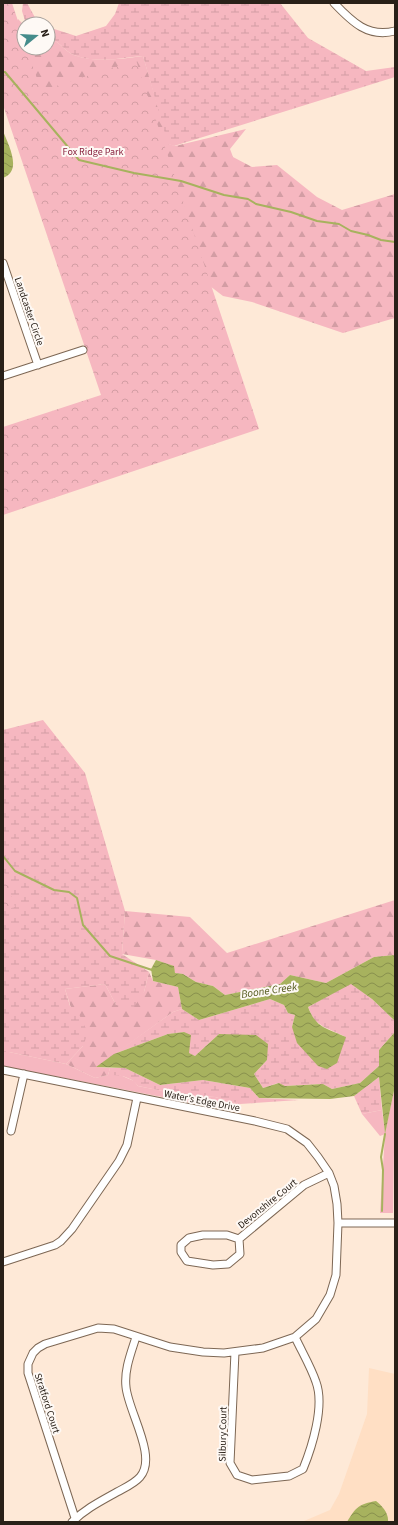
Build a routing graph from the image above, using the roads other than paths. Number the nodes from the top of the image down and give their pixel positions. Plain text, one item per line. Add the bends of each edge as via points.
1 (334, 3) edge
2 (395, 31) edge
3 (3, 263) edge
4 (83, 350) dead end
5 (38, 365) junction
6 (3, 376) edge
7 (3, 1070) edge
8 (24, 1074) junction
9 (137, 1098) junction
10 (12, 1131) dead end
11 (329, 1173) junction
12 (338, 1223) junction
13 (395, 1223) edge
14 (239, 1239) junction
15 (3, 1262) edge
16 (136, 1337) junction
17 (295, 1338) junction
18 (235, 1352) junction
19 (74, 1520) edge

1 - 2 street via 365,30 385,33
3 - 5 street, Landcaster Circle
4 - 5 street
5 - 6 street
7 - 8 street, Water’s Edge Drive
8 - 9 street, Water’s Edge Drive
8 - 10 street
9 - 11 street, Water’s Edge Drive via 287,1129 306,1143
9 - 15 street via 127,1145 72,1229 55,1245
11 - 12 street, Water’s Edge Drive via 334,1186
11 - 14 street, Devonshire Court via 304,1185
12 - 13 street
12 - 17 street, Water’s Edge Drive via 336,1274 330,1295 316,1319
14 - 14 street, Devonshire Court via 227,1235 189,1238 181,1245 181,1252 187,1261 213,1266 228,1264 240,1254
16 - 18 street, Stratford Court via 203,1352
16 - 19 street via 127,1368 126,1388 145,1450 146,1466 140,1478 86,1509
16 - 19 street, Stratford Court via 114,1329 98,1328 46,1344 33,1353 28,1364 30,1381
17 - 18 street, Stratford Court via 263,1348
17 - 18 street, Silbury Court via 317,1383 320,1400 311,1450 303,1469 289,1476 252,1480 237,1475 230,1463

